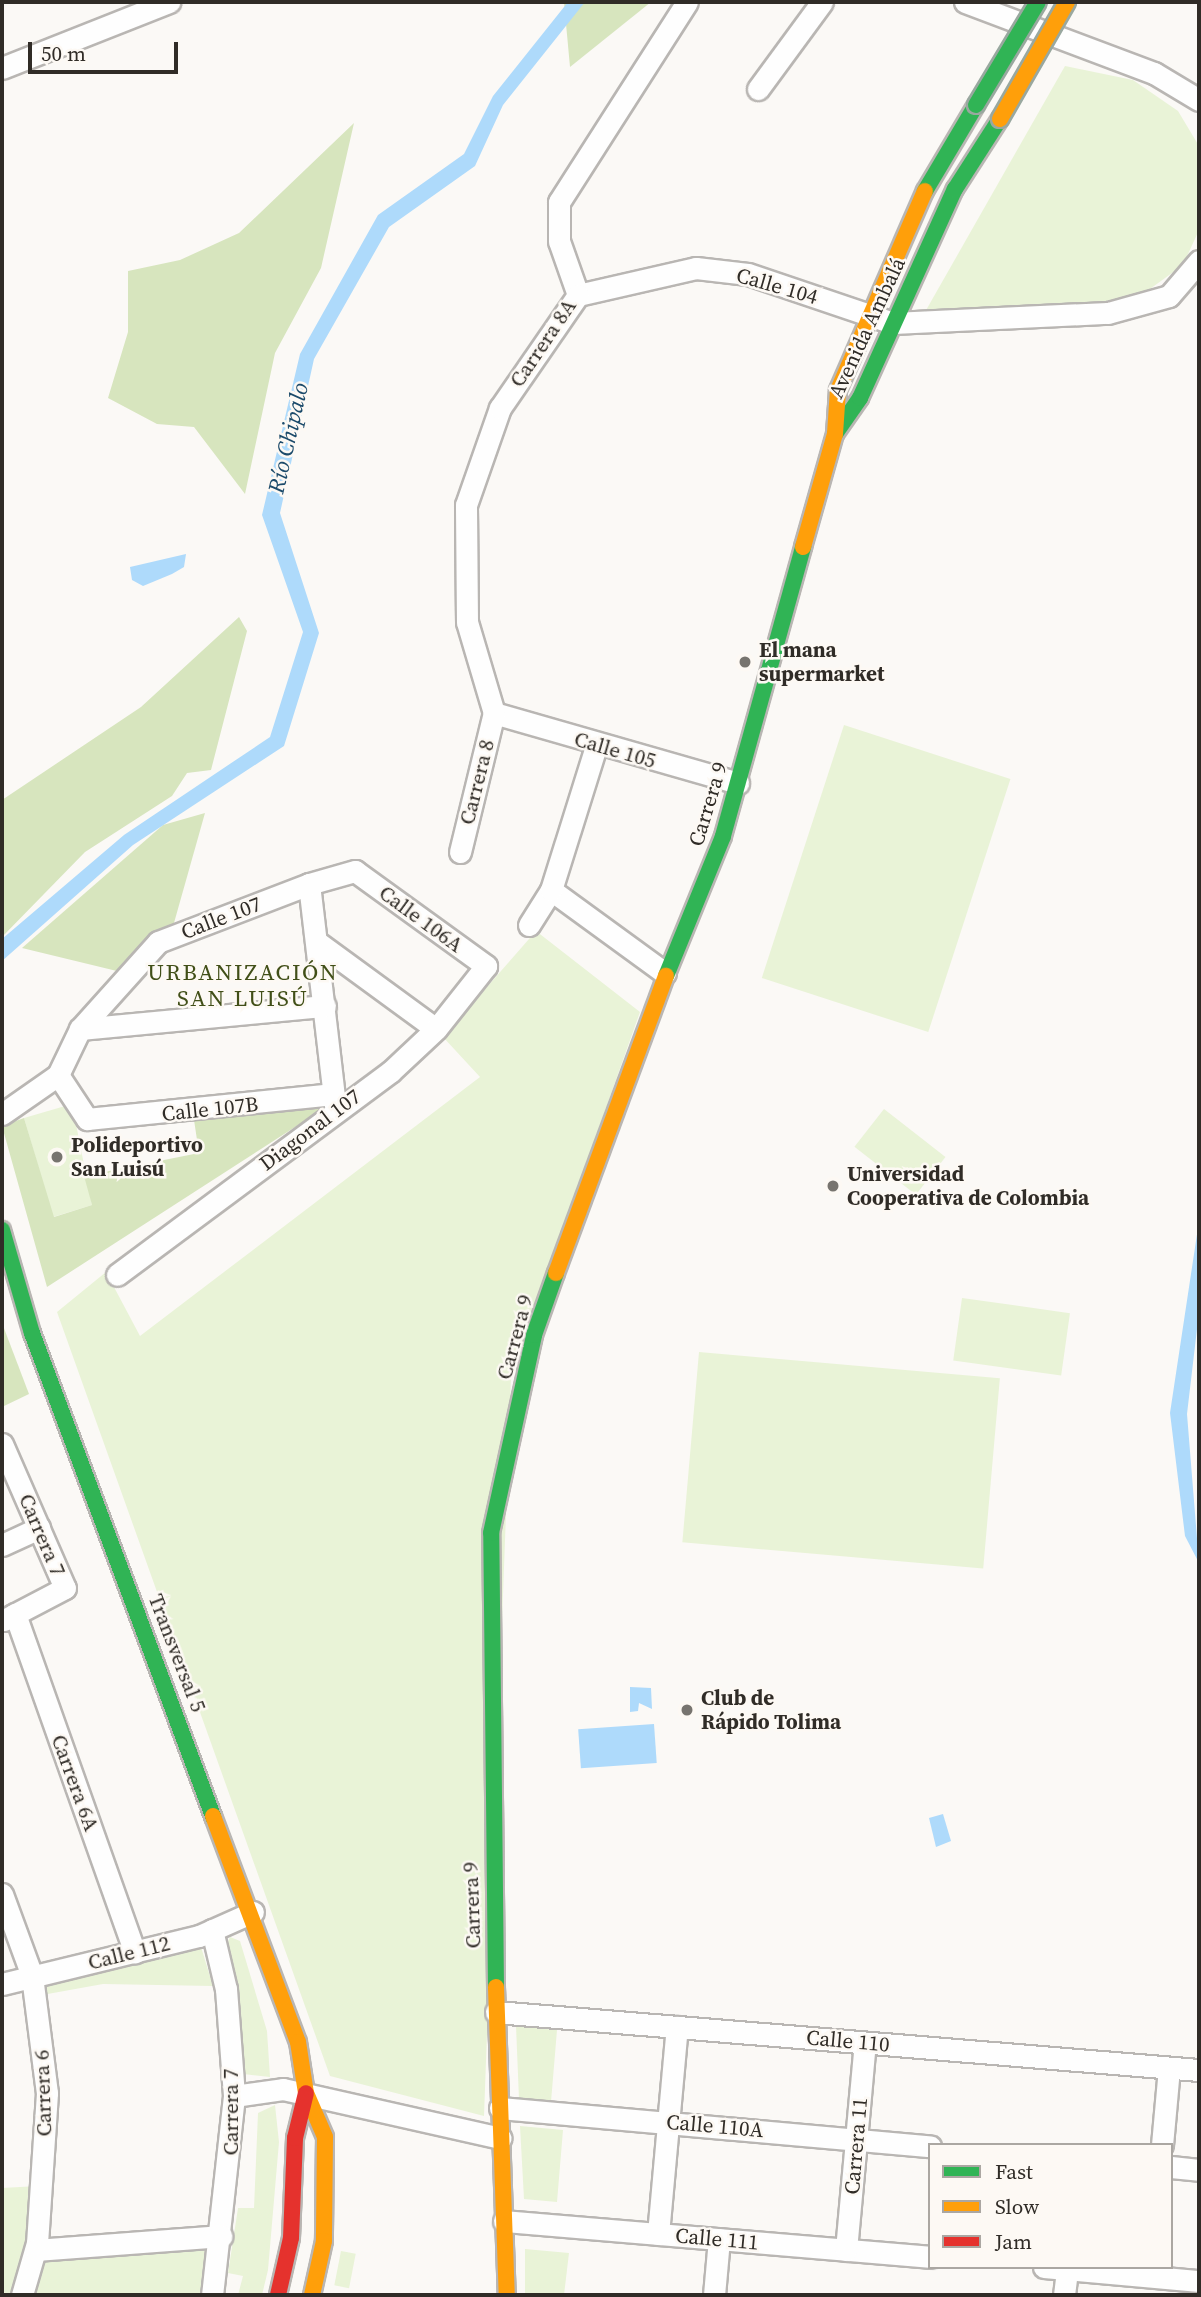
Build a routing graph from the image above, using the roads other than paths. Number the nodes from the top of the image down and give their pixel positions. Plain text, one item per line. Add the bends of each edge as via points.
1 (169, 2) edge
2 (687, 2) edge
3 (822, 2) edge
4 (965, 2) edge
5 (1038, 2) edge
6 (1067, 2) edge
7 (2, 68) edge
8 (758, 89) dead end
9 (1199, 100) edge
10 (1199, 261) edge
11 (578, 295) junction
12 (869, 315) junction
13 (893, 323) junction
14 (835, 434) junction
15 (494, 713) junction
16 (596, 746) junction
17 (738, 783) junction
18 (460, 852) dead end
19 (355, 871) joint
20 (309, 884) junction
21 (551, 890) junction
22 (529, 925) dead end
23 (317, 942) junction
24 (486, 967) joint
25 (664, 973) junction
26 (324, 1006) junction
27 (80, 1029) junction
28 (436, 1029) junction
29 (58, 1075) junction
30 (334, 1102) junction
31 (2, 1114) edge
32 (2, 1230) edge
33 (117, 1275) dead end
34 (2, 1444) edge
35 (39, 1528) junction
36 (2, 1545) edge
37 (8, 1617) edge
38 (2, 1894) edge
39 (253, 1912) junction
40 (212, 1930) junction
41 (135, 1952) junction
42 (32, 1976) junction
43 (2, 1984) edge
44 (496, 2012) junction
45 (677, 2027) junction
46 (866, 2043) junction
47 (1169, 2068) junction
48 (1199, 2070) edge
49 (306, 2093) junction
50 (234, 2096) junction
51 (500, 2108) junction
52 (668, 2122) junction
53 (501, 2138) junction
54 (856, 2139) junction
55 (1162, 2143) edge
56 (928, 2146) edge
57 (1173, 2167) edge
58 (1199, 2170) edge
59 (504, 2221) junction
60 (658, 2234) junction
61 (221, 2235) junction
62 (719, 2239) junction
63 (36, 2250) junction
64 (846, 2250) junction
65 (928, 2257) edge
66 (1067, 2269) joint
67 (1151, 2272) edge
68 (1199, 2281) edge
69 (28, 2293) edge
70 (212, 2295) edge
71 (278, 2295) edge
72 (312, 2295) edge
73 (507, 2295) edge
74 (714, 2295) edge
75 (1064, 2295) edge

1 - 7 street
2 - 11 street, Carrera 8A via 559,202 559,241
3 - 8 street
4 - 9 street via 1154,73
5 - 12 main road, Avenida Ambalá, bridge via 932,176
6 - 13 main road, Avenida Ambalá, bridge via 955,188
10 - 13 street via 1170,296 1138,308
11 - 12 street, Calle 104 via 696,268 748,274
11 - 15 street, Carrera 8A via 500,408 466,505 467,622
12 - 13 street, Calle 104
12 - 14 main road, Avenida Ambalá via 838,390
13 - 14 main road, Avenida Ambalá via 860,398
14 - 17 main road, Carrera 9
15 - 16 street, Calle 105
15 - 18 street, Carrera 8
16 - 17 street, Calle 105
16 - 21 street
17 - 25 main road, Carrera 9 via 723,836
19 - 20 street, Calle 107
19 - 24 street, Calle 106A
20 - 23 street
20 - 27 street, Calle 107 via 158,942
21 - 22 street
21 - 25 street
23 - 26 street
23 - 28 street
24 - 28 street, Diagonal 107
25 - 44 main road, Carrera 9 via 534,1335 491,1533
26 - 27 street
26 - 30 street
27 - 29 street
28 - 30 street, Diagonal 107
29 - 30 street, Calle 107B via 87,1119
29 - 31 street
30 - 33 street, Diagonal 107
32 - 39 main road, Transversal 5 via 32,1332
34 - 35 street, Carrera 7
35 - 36 street
35 - 37 street, Carrera 7 via 65,1588
37 - 41 street, Carrera 6A
38 - 42 street, Carrera 6
39 - 40 street, Calle 112
39 - 49 main road, Transversal 5 via 298,2042
40 - 41 street, Calle 112
40 - 50 street, Carrera 7 via 226,1989
41 - 42 street, Calle 112
42 - 43 street, Calle 112
42 - 63 street, Carrera 6 via 47,2093
44 - 45 street, Calle 110
44 - 51 main road, Carrera 9
45 - 46 street, Calle 110
45 - 52 street
46 - 47 street, Calle 110
46 - 54 street, Carrera 11
47 - 48 street, Calle 110
47 - 55 street
49 - 50 street via 283,2088
49 - 53 street
49 - 71 main road via 295,2138 291,2238
49 - 72 main road via 325,2137 327,2190
50 - 61 street, Carrera 7
51 - 52 street, Calle 110A
51 - 53 main road, Carrera 9
52 - 54 street, Calle 110A
52 - 60 street
53 - 59 main road, Carrera 9
54 - 56 street, Calle 110A
54 - 64 street, Carrera 11
57 - 58 street
59 - 60 street, Calle 111
59 - 73 main road, Carrera 9
60 - 62 street, Calle 111
61 - 63 street
61 - 70 street, Carrera 7
62 - 64 street, Calle 111
62 - 74 street
63 - 69 street, Carrera 6
64 - 65 street, Calle 111
66 - 67 street
66 - 75 street
67 - 68 street

